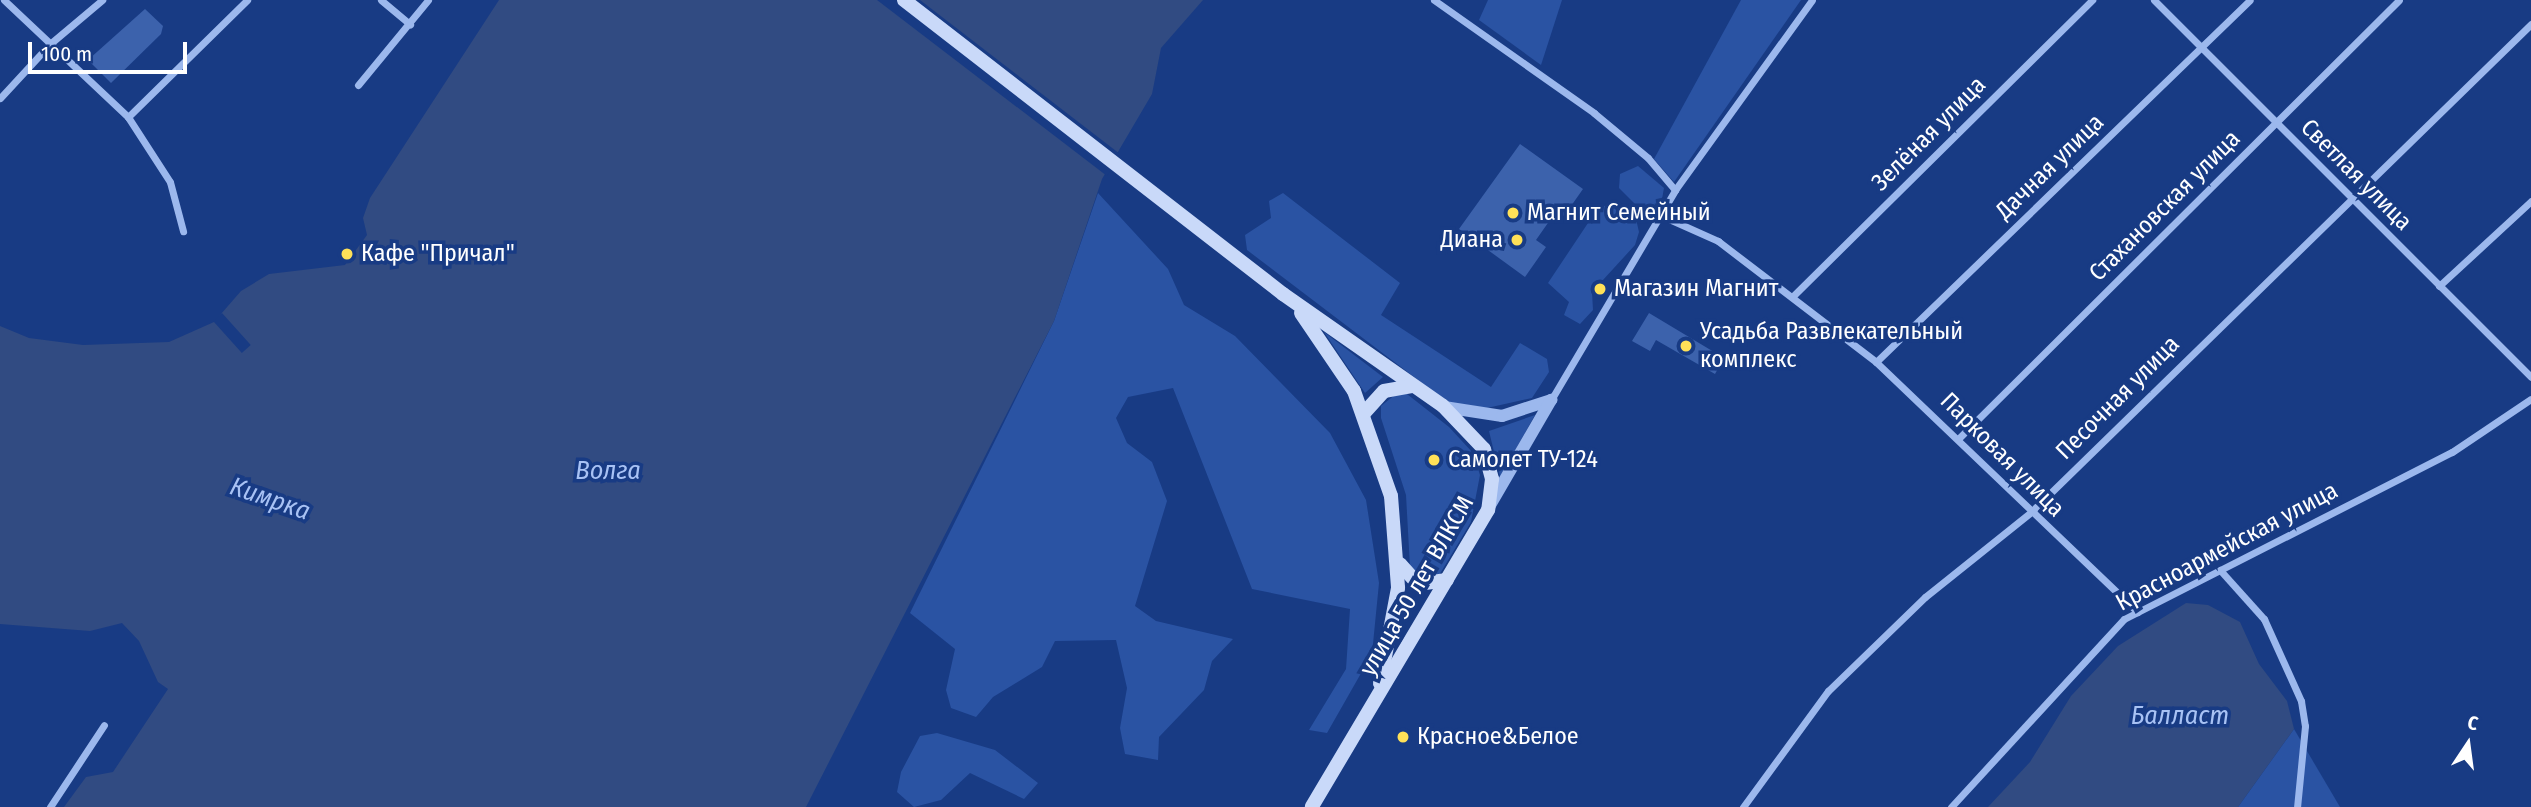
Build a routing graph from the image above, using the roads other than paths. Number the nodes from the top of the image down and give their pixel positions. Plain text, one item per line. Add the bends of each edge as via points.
1 (4, 0) edge
2 (102, 0) edge
3 (247, 0) edge
4 (382, 0) edge
5 (428, 0) edge
6 (904, 0) edge
7 (1434, 0) edge
8 (1812, 0) edge
9 (2092, 0) edge
10 (2154, 0) edge
11 (2250, 0) edge
12 (2399, 0) edge
13 (410, 24) junction
14 (2531, 24) edge
15 (51, 43) junction
16 (2202, 48) junction
17 (358, 85) dead end
18 (0, 98) edge
19 (128, 117) junction
20 (2276, 122) junction
21 (1675, 190) junction
22 (2350, 197) junction
23 (2531, 201) edge
24 (1660, 215) junction
25 (183, 231) dead end
26 (2440, 286) junction
27 (1283, 294) junction
28 (1793, 296) junction
29 (1876, 362) junction
30 (2531, 377) edge
31 (1412, 386) junction
32 (2531, 399) edge
33 (1551, 400) junction
34 (1443, 406) junction
35 (1364, 412) junction
36 (1958, 439) junction
37 (1488, 510) junction
38 (2031, 512) junction
39 (1399, 562) junction
40 (2220, 570) junction
41 (1447, 580) junction
42 (2138, 612) junction
43 (1370, 713) junction
44 (104, 725) dead end
45 (50, 807) edge
46 (1312, 807) edge
47 (1743, 807) edge
48 (1951, 807) edge
49 (2297, 807) edge

1 - 15 street
2 - 15 street
3 - 19 street
4 - 13 street
5 - 13 street
6 - 27 main road
7 - 21 street via 1594,113 1648,158
8 - 21 street, улица 50 лет ВЛКСМ
9 - 28 street, Зелёная улица
10 - 16 street, Светлая улица
11 - 16 street, Дачная улица
12 - 20 street, Стахановская улица
13 - 17 street
14 - 22 street, Песочная улица
15 - 18 street
15 - 19 street
16 - 20 street, Светлая улица
16 - 29 street, Дачная улица
19 - 25 street via 170,182
20 - 22 street, Светлая улица
20 - 36 street, Стахановская улица
21 - 24 street, улица 50 лет ВЛКСМ
22 - 26 street, Светлая улица
22 - 38 street, Песочная улица
23 - 26 street
24 - 28 street, Парковая улица via 1718,241
24 - 33 street, улица 50 лет ВЛКСМ
26 - 30 street, Светлая улица
27 - 31 main road
27 - 35 main road via 1329,350
28 - 29 street, Парковая улица
29 - 36 street, Парковая улица
31 - 34 main road
31 - 35 main road via 1384,391
32 - 40 street, Красноармейская улица via 2452,452
33 - 34 street via 1493,417
33 - 37 street, улица 50 лет ВЛКСМ
34 - 37 main road via 1471,430 1486,453 1492,479
35 - 39 main road via 1391,496
36 - 38 street, Парковая улица
37 - 41 main road, улица 50 лет ВЛКСМ
38 - 42 street, Парковая улица
38 - 47 street, Песочная улица via 1925,597 1828,691
39 - 41 main road via 1418,583
39 - 43 main road via 1392,639
40 - 42 street, Красноармейская улица
40 - 49 street via 2264,619 2301,701 2305,726
41 - 43 main road, улица 50 лет ВЛКСМ
42 - 48 street, Красноармейская улица via 2124,620
43 - 46 main road, улица 50 лет ВЛКСМ
44 - 45 street

